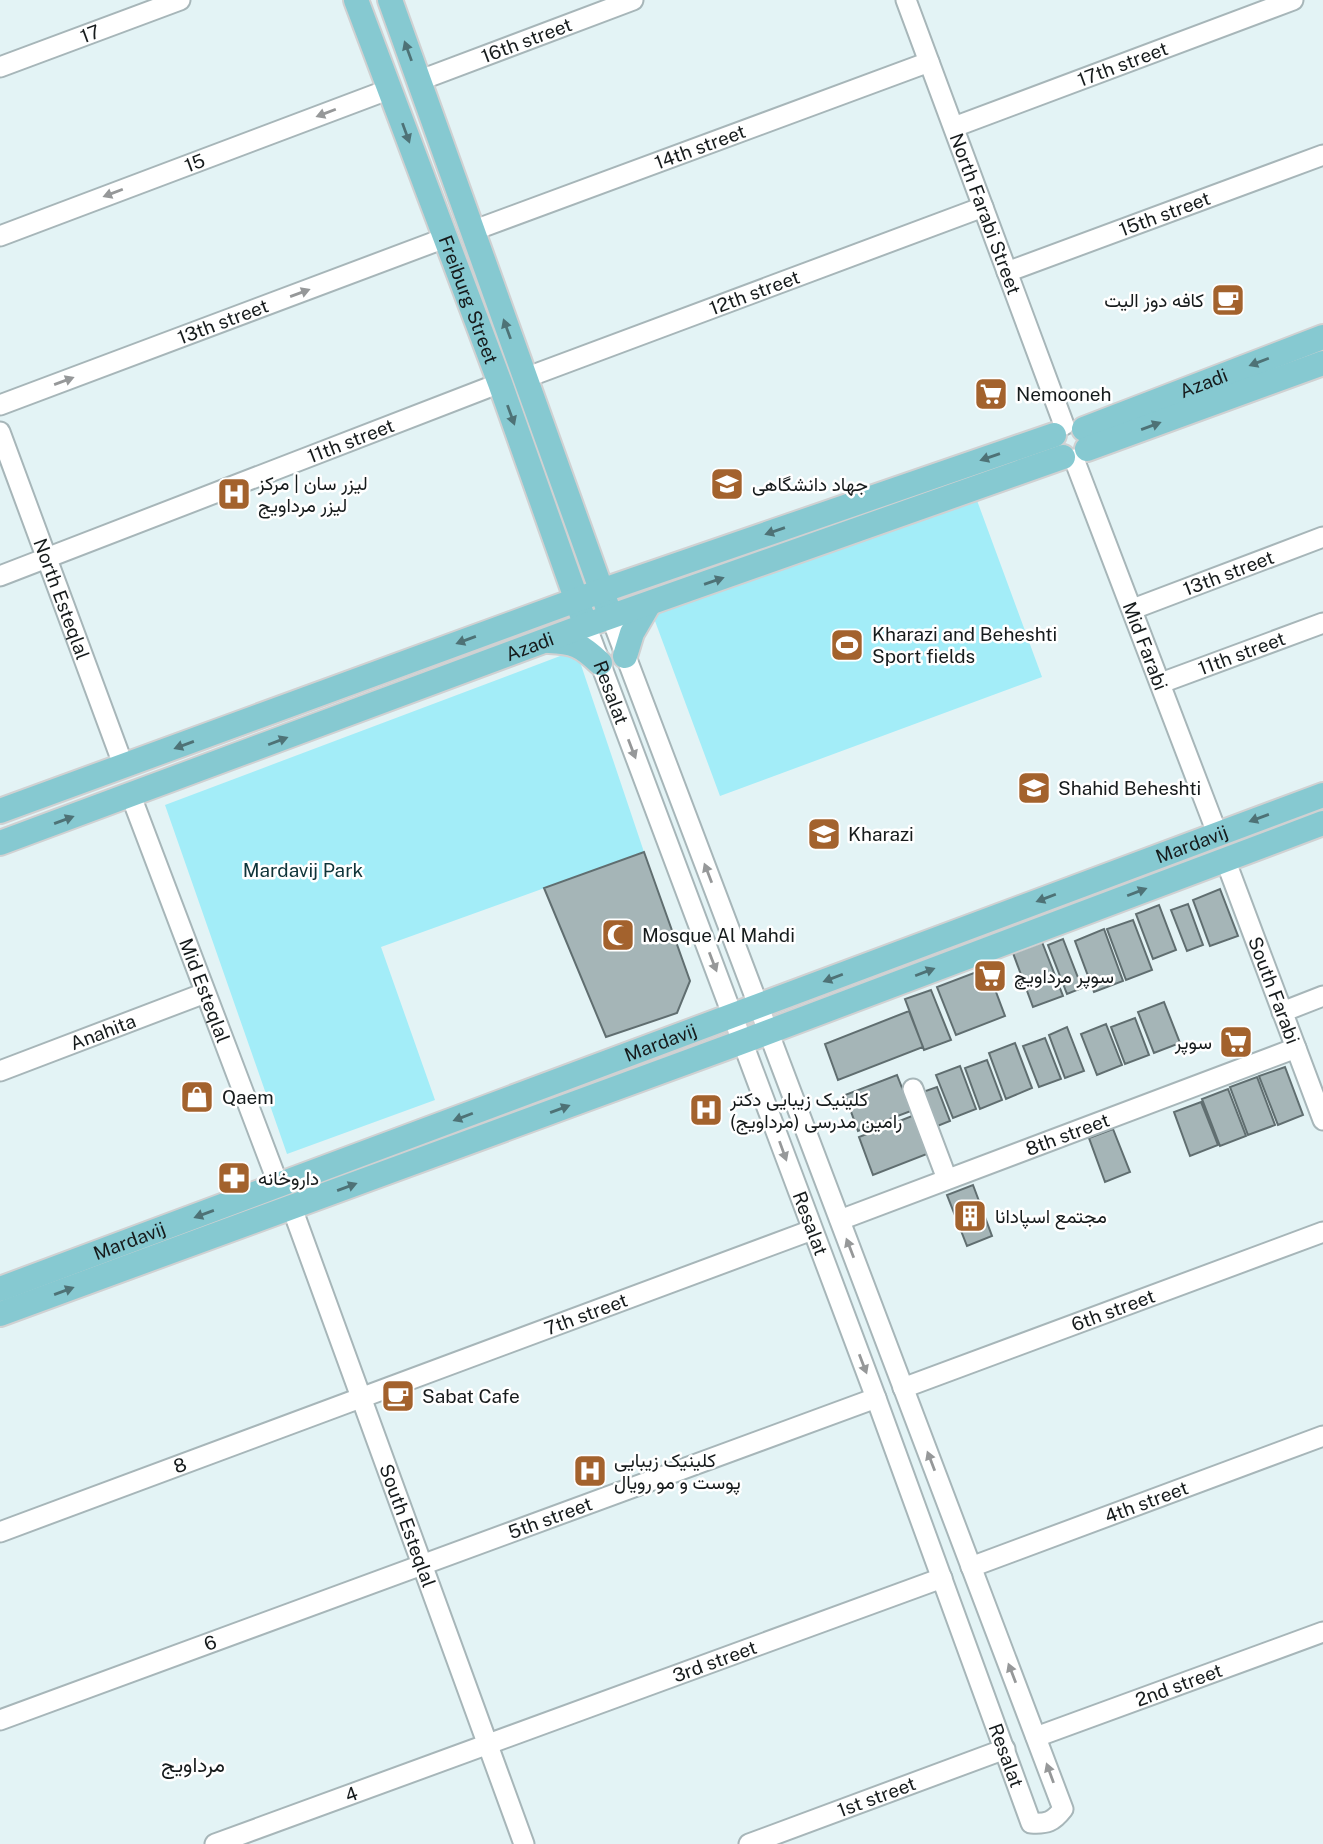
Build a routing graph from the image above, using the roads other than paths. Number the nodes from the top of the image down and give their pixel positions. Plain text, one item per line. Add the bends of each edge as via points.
1 (180, 0) edge
2 (356, 0) edge
3 (390, 0) edge
4 (634, 0) edge
5 (906, 0) edge
6 (1293, 0) edge
7 (929, 62) junction
8 (0, 67) edge
9 (418, 80) junction
10 (390, 89) junction
11 (954, 127) junction
12 (444, 151) junction
13 (1323, 155) edge
14 (416, 161) junction
15 (983, 207) junction
16 (472, 231) junction
17 (0, 236) edge
18 (445, 238) junction
19 (1007, 272) junction
20 (1323, 337) edge
21 (1323, 363) edge
22 (525, 378) junction
23 (500, 383) junction
24 (0, 405) edge
25 (0, 432) edge
26 (1071, 442) junction
27 (1323, 537) edge
28 (582, 538) junction
29 (46, 557) junction
30 (565, 566) junction
31 (0, 576) edge
32 (633, 580) junction
33 (601, 591) junction
34 (577, 600) junction
35 (649, 604) junction
36 (1133, 609) junction
37 (530, 617) junction
38 (611, 617) junction
39 (1323, 623) edge
40 (586, 625) junction
41 (545, 640) junction
42 (625, 656) junction
43 (600, 663) junction
44 (1161, 683) junction
45 (124, 767) junction
46 (1323, 795) edge
47 (131, 796) junction
48 (0, 811) edge
49 (1323, 823) edge
50 (1217, 833) junction
51 (0, 843) edge
52 (1225, 859) junction
53 (205, 993) junction
54 (1323, 996) edge
55 (759, 1006) junction
56 (1282, 1012) junction
57 (733, 1016) junction
58 (769, 1031) junction
59 (743, 1041) junction
60 (1296, 1048) junction
61 (0, 1071) edge
62 (913, 1089) dead end
63 (1323, 1120) edge
64 (947, 1179) junction
65 (279, 1186) junction
66 (292, 1208) junction
67 (840, 1220) junction
68 (812, 1230) junction
69 (1323, 1233) edge
70 (0, 1289) edge
71 (0, 1314) edge
72 (904, 1388) junction
73 (361, 1398) junction
74 (876, 1398) junction
75 (1323, 1436) edge
76 (0, 1532) edge
77 (421, 1566) junction
78 (971, 1567) junction
79 (942, 1578) junction
80 (1323, 1632) edge
81 (0, 1720) edge
82 (1036, 1737) junction
83 (488, 1744) junction
84 (1005, 1749) junction
85 (215, 1844) edge
86 (524, 1844) edge
87 (749, 1844) edge

1 - 8 street, 17
2 - 10 main road, Freiburg Street
9 -> 3 main road, Freiburg Street
4 - 9 street, 16th street
5 - 7 street, North Farabi Street
6 - 11 street, 17th street
7 - 11 street, North Farabi Street
7 - 16 street, 14th street
9 - 12 main road, Freiburg Street
10 -> 14 main road, Freiburg Street
10 -> 17 street, 15
11 - 15 street, North Farabi Street
12 - 14 main road
12 - 16 main road, Freiburg Street
13 - 19 street, 15th street
14 - 18 main road, Freiburg Street
15 - 19 street, North Farabi Street
15 - 22 street, 12th street
22 -> 16 main road, Freiburg Street
18 - 23 main road, Freiburg Street
24 -> 18 street, 13th street
19 - 26 street, North Farabi Street
20 -> 26 main road, Azadi
26 -> 21 main road, Azadi
22 - 28 main road, Freiburg Street
23 - 29 street, 11th street
23 -> 30 main road, Freiburg Street
25 - 29 street, North Esteqlal
26 -> 32 main road, Azadi
35 -> 26 main road, Azadi
26 - 36 street, Mid Farabi
27 - 36 street, 13th street
28 - 32 main road
28 - 33 main road, Freiburg Street
29 - 31 street
29 - 45 street, North Esteqlal
30 - 34 main road, Freiburg Street
30 - 37 main road via 551,598
32 - 33 main road, Azadi
33 - 34 main road, Azadi
33 - 38 main road, Freiburg Street
34 - 37 main road, Azadi
34 - 40 main road, Freiburg Street
35 - 38 main road, Azadi
35 - 42 main road
36 - 44 street, Mid Farabi
37 -> 45 main road, Azadi
38 - 40 main road, Azadi
38 - 42 street, Resalat
39 - 44 street, 11th street
40 - 41 main road, Azadi
40 - 43 street, Resalat
41 - 43 main road via 572,642
47 -> 41 main road, Azadi
55 -> 42 street, Resalat
43 -> 57 street, Resalat
44 - 50 street, Mid Farabi
45 - 48 main road, Azadi
46 -> 50 main road, Mardavij
51 -> 47 main road, Azadi
47 - 53 street, Mid Esteqlal
49 - 52 main road, Mardavij
50 -> 55 main road, Mardavij
52 - 56 street, South Farabi
58 -> 52 main road, Mardavij
53 - 61 street, Anahita
53 - 65 street, Mid Esteqlal
54 - 56 street
55 - 57 main road, Mardavij
55 - 58 street, Resalat
56 - 60 street, South Farabi
57 - 59 street, Resalat
57 -> 65 main road, Mardavij
58 - 59 main road, Mardavij
58 - 67 street, Resalat
66 -> 59 main road, Mardavij
59 -> 68 street, Resalat
60 - 63 street, South Farabi
60 - 64 street, 8th street
62 - 64 street
64 - 67 street, 8th street
65 -> 70 main road, Mardavij
71 -> 66 main road, Mardavij
66 - 73 street, South Esteqlal
72 -> 67 street, Resalat
68 - 73 street, 7th street
68 -> 74 street, Resalat
69 - 72 street, 6th street
78 -> 72 street, Resalat
73 - 76 street, 8
73 - 77 street, South Esteqlal
74 - 77 street, 5th street
74 - 79 street, Resalat
75 - 78 street, 4th street
77 - 81 street, 6
77 - 83 street, South Esteqlal
82 -> 78 street, Resalat
79 - 83 street, 3rd street
79 - 84 street, Resalat
80 - 82 street, 2nd street
84 -> 82 street, Resalat via 1031,1824 1045,1824 1063,1809
83 - 85 street, 4
83 - 86 street, South Esteqlal
84 - 87 street, 1st street

